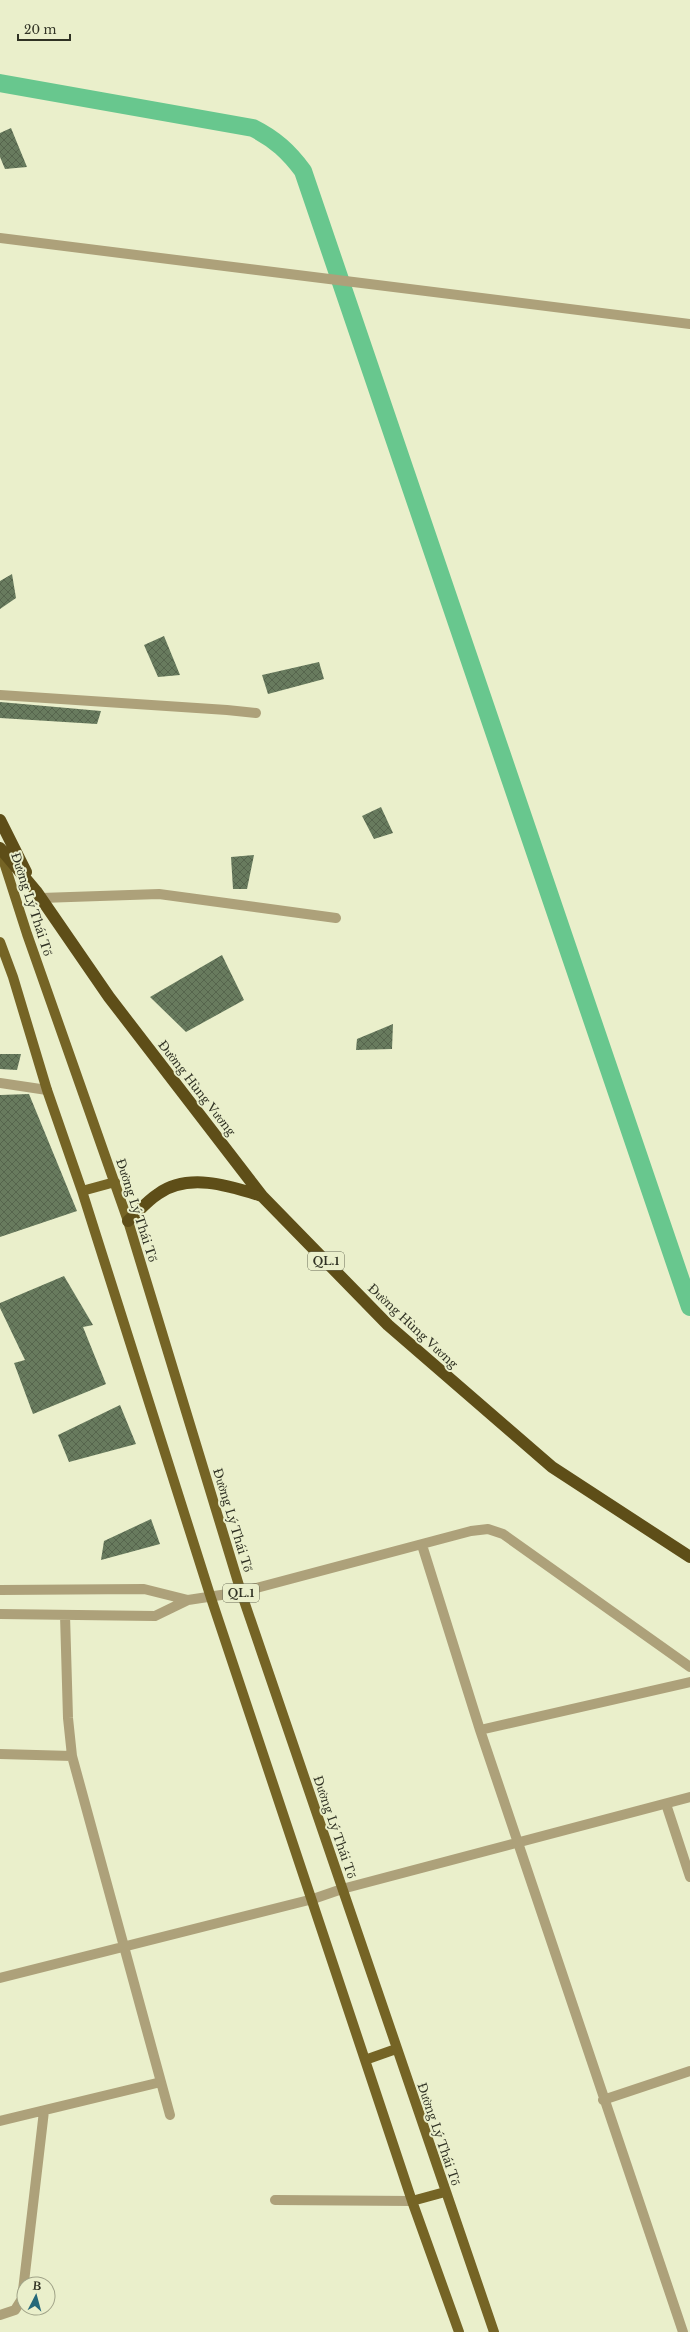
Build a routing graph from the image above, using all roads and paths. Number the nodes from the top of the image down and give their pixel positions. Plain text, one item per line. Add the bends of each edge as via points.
1 (0, 238) edge
2 (690, 324) edge
3 (0, 695) edge
4 (256, 714) dead end
5 (0, 820) edge
6 (0, 849) edge
7 (38, 894) junction
8 (336, 918) dead end
9 (0, 942) edge
10 (0, 1083) edge
11 (47, 1090) junction
12 (115, 1182) junction
13 (82, 1191) junction
14 (262, 1196) junction
15 (128, 1221) junction
16 (422, 1545) junction
17 (690, 1557) edge
18 (0, 1590) edge
19 (241, 1592) junction
20 (211, 1598) junction
21 (188, 1600) junction
22 (0, 1614) edge
23 (65, 1615) junction
24 (690, 1667) edge
25 (690, 1682) edge
26 (480, 1730) junction
27 (0, 1754) edge
28 (72, 1756) junction
29 (690, 1797) edge
30 (666, 1804) junction
31 (517, 1842) junction
32 (690, 1878) edge
33 (342, 1889) junction
34 (313, 1899) junction
35 (124, 1947) junction
36 (0, 1978) edge
37 (396, 2049) junction
38 (365, 2060) junction
39 (690, 2071) edge
40 (161, 2082) junction
41 (603, 2100) junction
42 (44, 2111) junction
43 (170, 2115) dead end
44 (0, 2121) edge
45 (445, 2192) junction
46 (275, 2200) dead end
47 (412, 2201) junction
48 (0, 2315) edge
49 (459, 2332) edge
50 (494, 2332) edge
51 (682, 2332) edge

1 - 2 street
3 - 4 street
5 - 7 highway, Đường Hùng Vương / QL.1
6 - 7 highway, Đường Hùng Vương / QL.1
6 - 12 main road, Đường Lý Thái Tổ / QL.1 via 27,934
7 - 8 street via 158,894
7 - 14 highway, Đường Hùng Vương / QL.1 via 109,998
9 - 11 main road, QL.1
10 - 11 street
11 - 13 main road, QL.1
12 - 13 main road
12 - 15 main road, Đường Lý Thái Tổ / QL.1
13 - 20 main road, QL.1
14 - 15 highway via 232,1187 197,1182 177,1184 158,1193
14 - 17 highway, Đường Hùng Vương / QL.1 via 388,1325 552,1467
15 - 19 main road, Đường Lý Thái Tổ / QL.1
16 - 19 street
16 - 24 street via 471,1531 488,1529 503,1534
16 - 26 street
18 - 21 street via 144,1589
19 - 20 street
19 - 33 main road, Đường Lý Thái Tổ / QL.1
20 - 21 street
20 - 34 main road, QL.1
21 - 23 street via 155,1616
22 - 23 street
23 - 28 street via 68,1718
25 - 26 street
26 - 31 street
27 - 28 street
28 - 35 street
29 - 30 street
30 - 31 street
30 - 32 street
31 - 33 street
31 - 41 street
33 - 34 street
33 - 37 main road, Đường Lý Thái Tổ / QL.1
34 - 35 street
34 - 38 main road, QL.1
35 - 36 street
35 - 40 street
37 - 38 main road
37 - 45 main road, Đường Lý Thái Tổ / QL.1
38 - 47 main road, QL.1
39 - 41 street
40 - 42 street
40 - 43 street
41 - 51 street
42 - 44 street
42 - 48 street via 22,2299 15,2310
45 - 47 main road
45 - 50 main road, Đường Lý Thái Tổ / QL.1
46 - 47 street
47 - 49 main road, QL.1

